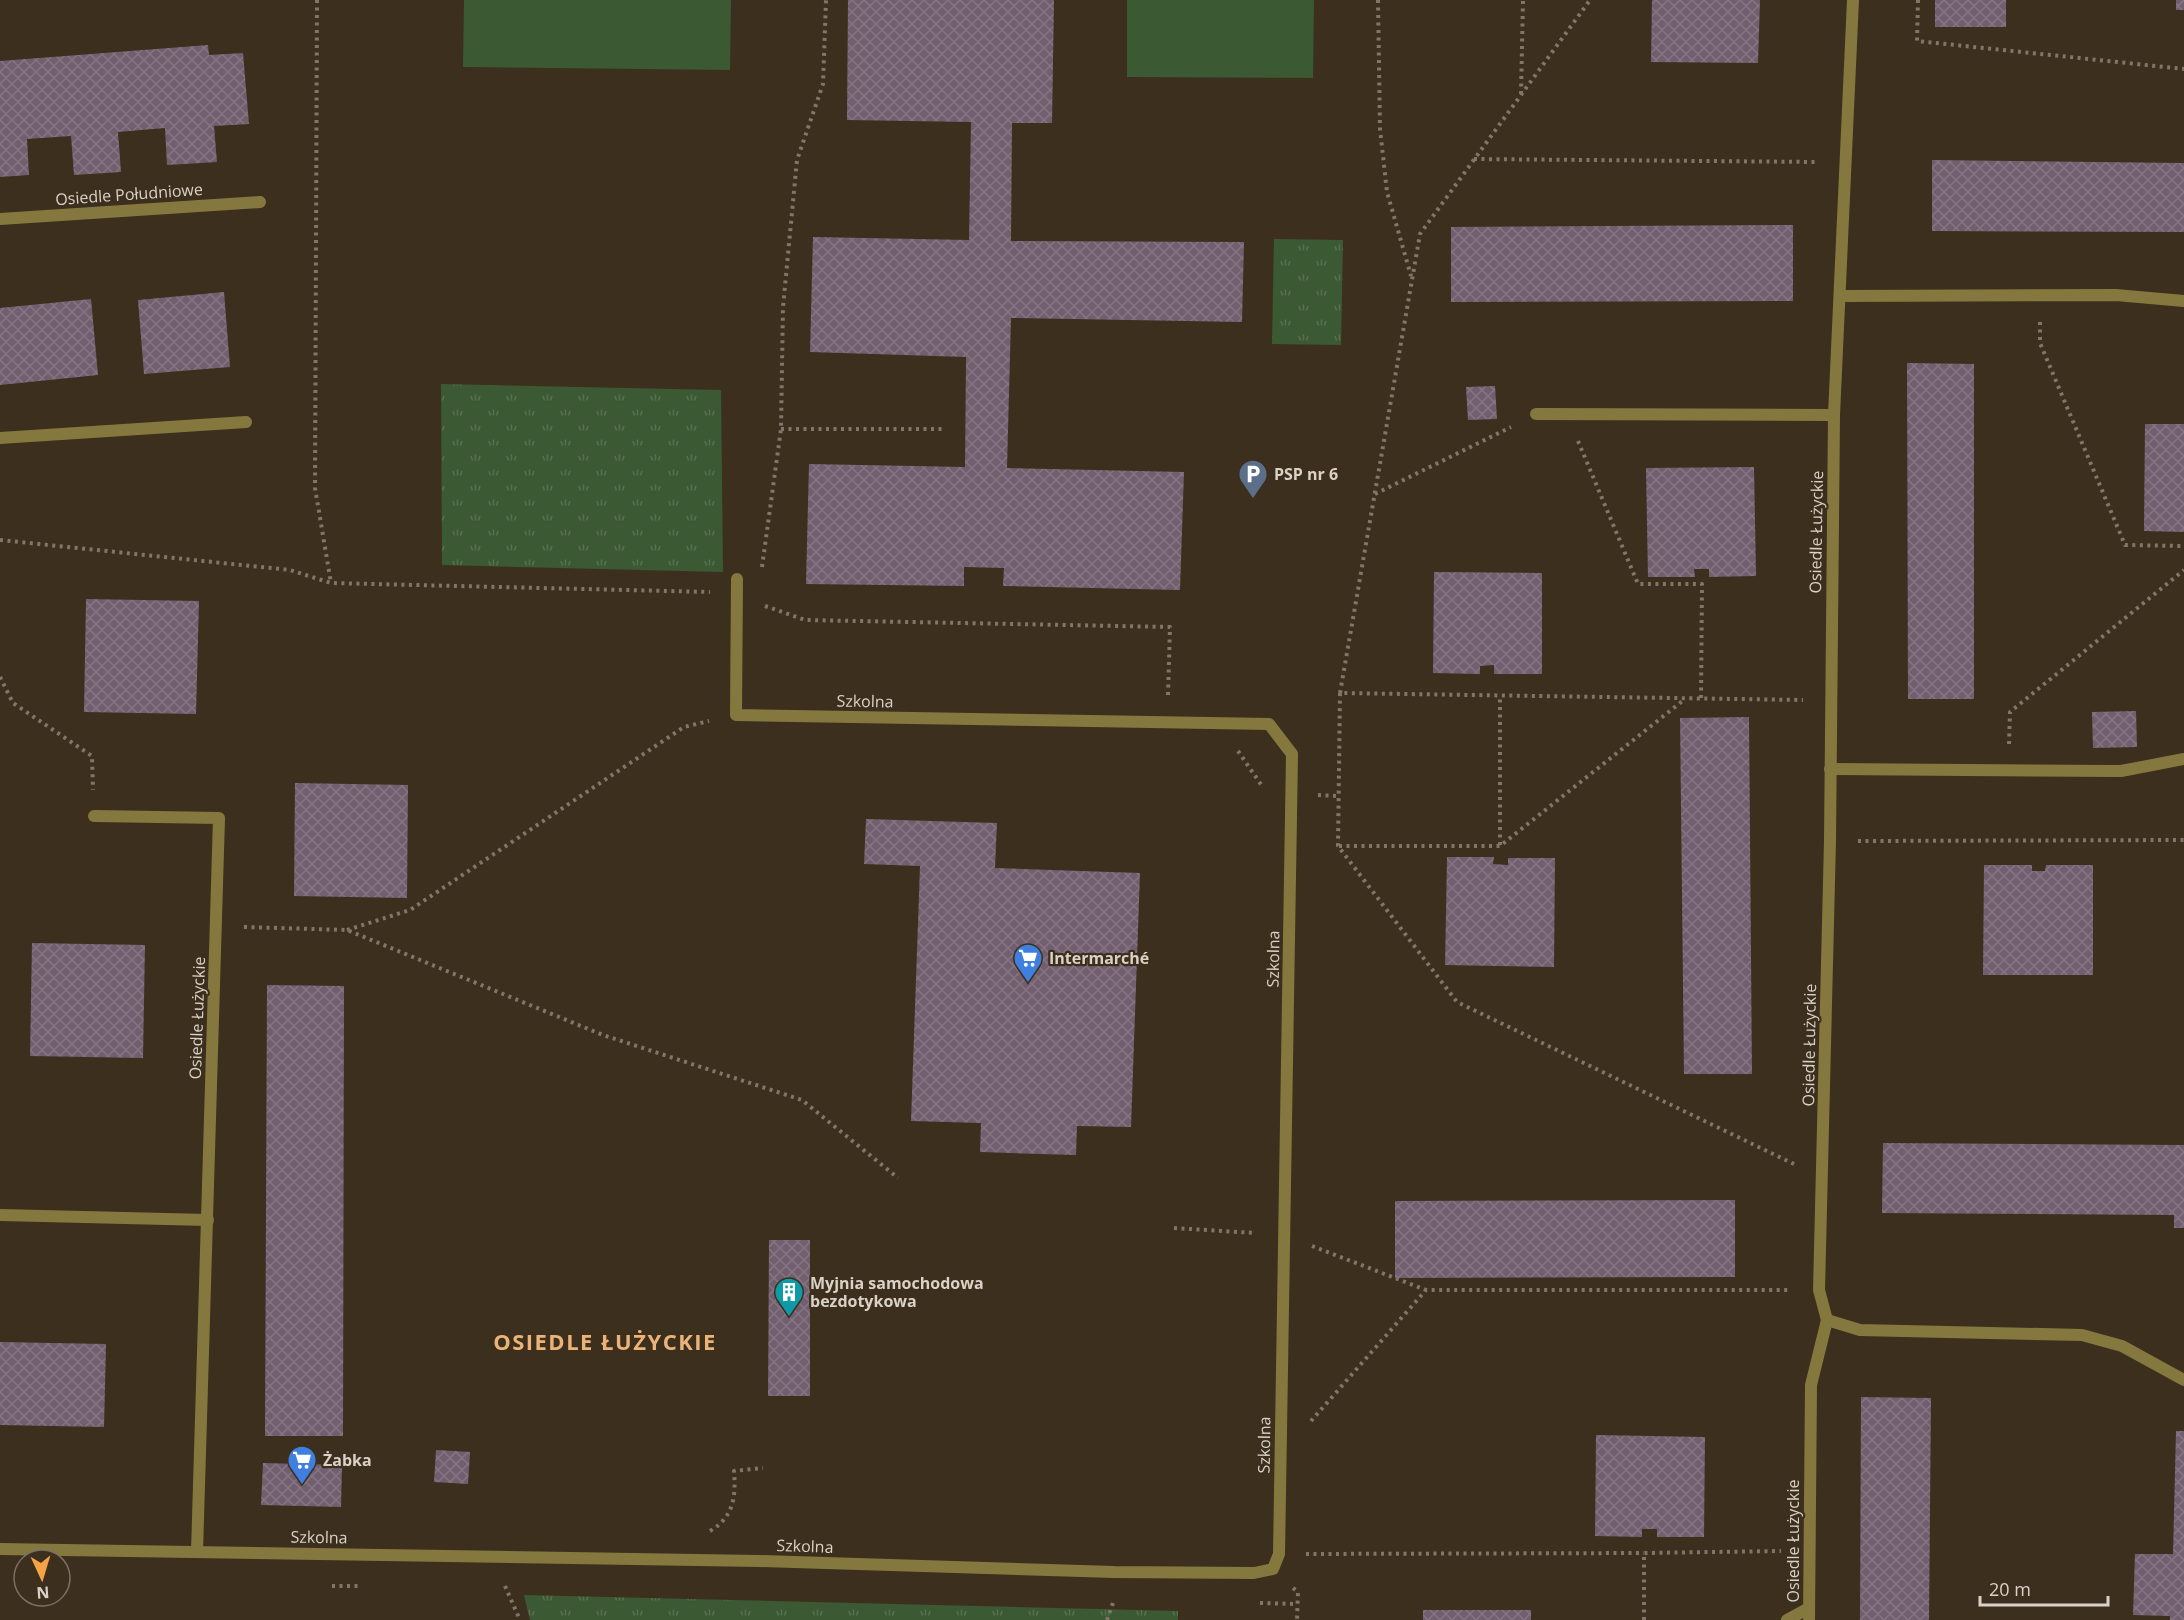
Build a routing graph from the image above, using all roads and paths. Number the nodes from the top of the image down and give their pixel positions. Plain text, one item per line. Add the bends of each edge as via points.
1 (317, 0) edge
2 (826, 0) edge
3 (1378, 0) edge
4 (1523, 0) edge
5 (1590, 0) edge
6 (1853, 0) edge
7 (1918, 0) edge
8 (2184, 69) edge
9 (1521, 95) junction
10 (1474, 159) junction
11 (1847, 162) junction
12 (260, 202) dead end
13 (0, 219) edge
14 (1412, 280) junction
15 (2040, 295) junction
16 (1841, 296) junction
17 (2184, 301) edge
18 (1536, 414) joint
19 (1566, 414) junction
20 (1834, 416) junction
21 (246, 422) dead end
22 (780, 429) junction
23 (946, 429) dead end
24 (0, 438) edge
25 (1375, 494) junction
26 (0, 540) edge
27 (2184, 546) edge
28 (762, 568) dead end
29 (2184, 570) edge
30 (737, 579) dead end
31 (331, 583) junction
32 (738, 592) junction
33 (0, 677) edge
34 (1340, 693) junction
35 (1500, 696) junction
36 (1686, 698) junction
37 (1701, 699) junction
38 (1831, 701) junction
39 (736, 715) junction
40 (1167, 722) junction
41 (1232, 743) dead end
42 (2184, 759) edge
43 (1830, 769) junction
44 (2009, 771) junction
45 (1293, 795) junction
46 (94, 816) joint
47 (2184, 840) edge
48 (1830, 841) junction
49 (1338, 846) junction
50 (1500, 846) junction
51 (216, 927) junction
52 (347, 930) junction
53 (898, 1178) dead end
54 (1822, 1178) junction
55 (0, 1215) edge
56 (208, 1220) junction
57 (1819, 1290) junction
58 (1827, 1320) junction
59 (2184, 1380) edge
60 (1281, 1455) junction
61 (0, 1550) edge
62 (1808, 1551) junction
63 (197, 1552) junction
64 (1644, 1553) junction
65 (1280, 1554) junction
66 (492, 1558) junction
67 (1809, 1614) edge
68 (520, 1620) edge
69 (1644, 1620) edge
70 (1787, 1620) edge

1 - 31 path via 315,488
2 - 22 path via 824,84 797,160 783,307
3 - 14 path via 1380,129 1387,192
4 - 9 path
5 - 9 path
6 - 11 street, Osiedle Łużyckie
7 - 8 path via 1917,42
9 - 10 path
10 - 11 path
10 - 14 path via 1420,234
11 - 16 street, Osiedle Łużyckie
12 - 13 street, Osiedle Południowe
14 - 25 path
15 - 16 street
15 - 17 street via 2116,295
15 - 27 path via 2040,343 2125,545
16 - 20 street, Osiedle Łużyckie
18 - 19 street
18 - 25 path
19 - 20 street
19 - 37 path via 1638,584 1702,584
20 - 38 street, Osiedle Łużyckie
21 - 24 street
22 - 23 path
22 - 28 path
25 - 34 path
26 - 31 path via 290,570
29 - 44 path via 2010,712
30 - 32 street
31 - 32 path
32 - 39 street
32 - 40 path via 805,620 1170,627
33 - 46 path via 13,703 92,756
34 - 35 path
34 - 49 path
35 - 36 path
35 - 50 path
36 - 37 path
36 - 50 path
37 - 38 path
38 - 43 street, Osiedle Łużyckie
39 - 40 street, Szkolna
39 - 52 path via 684,727 410,910
40 - 45 street, Szkolna via 1269,724 1292,754
41 - 45 path via 1270,797
42 - 44 street via 2121,771
43 - 44 street
43 - 48 street, Osiedle Łużyckie
45 - 60 street, Szkolna
46 - 51 street, Osiedle Łużyckie via 219,818
47 - 48 path
48 - 54 street, Osiedle Łużyckie
49 - 50 path
49 - 54 path via 1457,1002
51 - 52 path
51 - 56 street, Osiedle Łużyckie
52 - 53 path via 603,1035 802,1100
54 - 57 street, Osiedle Łużyckie
55 - 56 street
56 - 63 street, Osiedle Łużyckie
57 - 58 street, Osiedle Łużyckie
57 - 60 path via 1426,1290
58 - 59 street via 1860,1330 2082,1335 2122,1346
58 - 62 street, Osiedle Łużyckie via 1811,1385
60 - 65 street, Szkolna
61 - 63 street, Szkolna
62 - 64 path
62 - 67 street, Osiedle Łużyckie
63 - 66 street, Szkolna
64 - 65 path
64 - 69 path
65 - 66 street, Szkolna via 1273,1569 1254,1573
66 - 68 path
67 - 70 street

